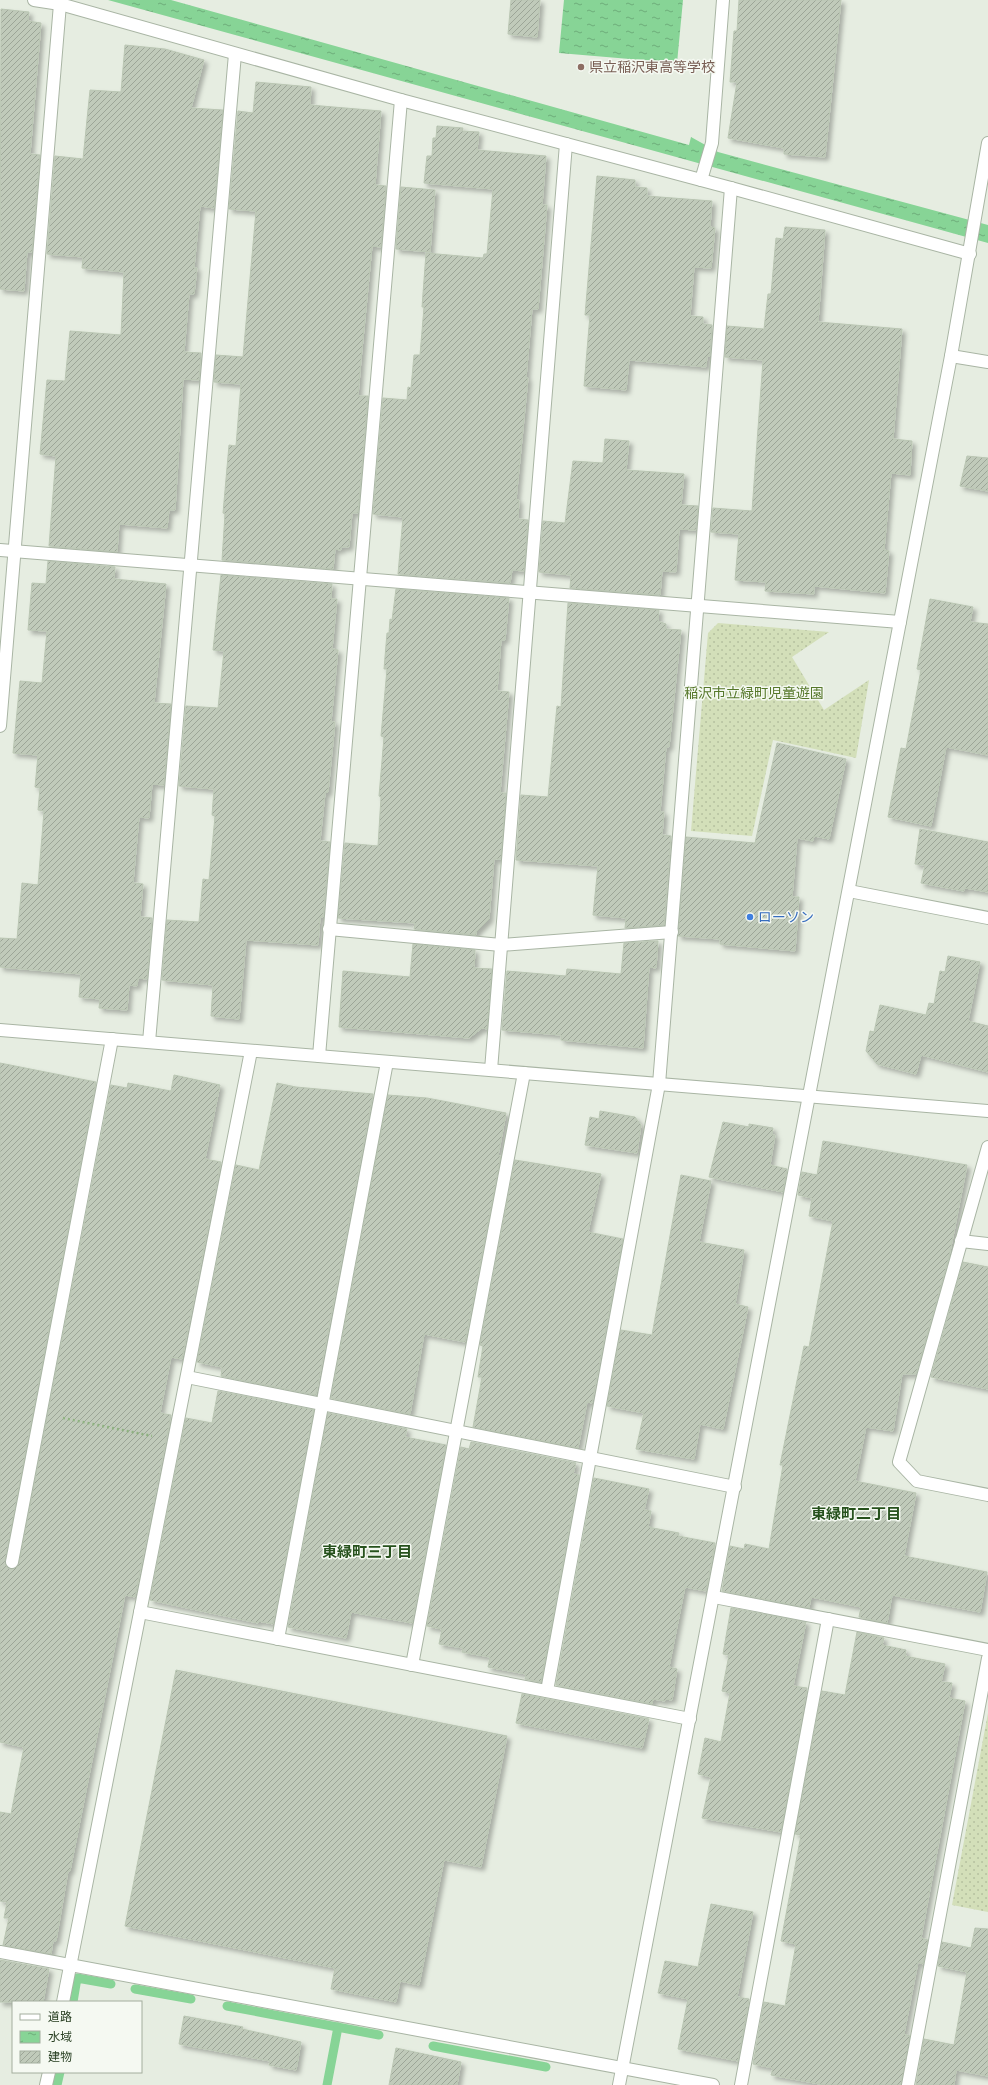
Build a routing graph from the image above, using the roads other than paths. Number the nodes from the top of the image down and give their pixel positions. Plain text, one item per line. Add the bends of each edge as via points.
1 (34, 0) edge
2 (723, 0) edge
3 (60, 4) junction
4 (234, 54) junction
5 (401, 100) junction
6 (988, 143) edge
7 (566, 144) junction
8 (702, 175) junction
9 (731, 188) junction
10 (971, 250) junction
11 (951, 356) junction
12 (988, 362) edge
13 (0, 550) edge
14 (14, 551) junction
15 (190, 565) junction
16 (360, 579) junction
17 (530, 592) junction
18 (698, 606) junction
19 (900, 622) junction
20 (0, 726) edge
21 (849, 891) junction
22 (988, 918) edge
23 (329, 929) junction
24 (672, 932) junction
25 (501, 945) junction
26 (0, 1030) edge
27 (112, 1039) junction
28 (149, 1042) junction
29 (251, 1050) junction
30 (318, 1056) junction
31 (387, 1062) junction
32 (491, 1070) junction
33 (524, 1073) junction
34 (659, 1084) junction
35 (810, 1097) junction
36 (988, 1111) edge
37 (988, 1148) edge
38 (961, 1241) junction
39 (988, 1244) edge
40 (187, 1377) junction
41 (322, 1404) junction
42 (456, 1431) junction
43 (591, 1458) junction
44 (735, 1487) junction
45 (988, 1495) edge
46 (12, 1562) dead end
47 (714, 1597) junction
48 (140, 1612) junction
49 (828, 1619) junction
50 (278, 1639) junction
51 (988, 1650) edge
52 (988, 1658) edge
53 (412, 1665) junction
54 (547, 1691) junction
55 (690, 1719) junction
56 (0, 1952) edge
57 (70, 1965) junction
58 (63, 2001) edge
59 (623, 2068) junction
60 (49, 2073) edge
61 (46, 2085) edge
62 (619, 2085) edge
63 (712, 2085) edge
64 (741, 2085) edge
65 (908, 2085) edge

1 - 3 street
2 - 8 street via 712,143
3 - 4 street
3 - 14 street
4 - 5 street
4 - 15 street
5 - 7 street
5 - 16 street
6 - 10 street
7 - 8 street
7 - 17 street
8 - 9 street
9 - 10 street
9 - 18 street
10 - 11 street
11 - 12 street
11 - 19 street
13 - 14 street
14 - 15 street
14 - 20 street
15 - 16 street
15 - 28 street
16 - 17 street
16 - 23 street
17 - 18 street
17 - 25 street
18 - 19 street
18 - 24 street
19 - 21 street
21 - 22 street
21 - 35 street
23 - 25 street
23 - 30 street
24 - 25 street
24 - 34 street
25 - 32 street
26 - 27 street
27 - 28 street
27 - 46 street
28 - 29 street
29 - 30 street
29 - 40 street
30 - 31 street
31 - 32 street
31 - 41 street
32 - 33 street
33 - 34 street
33 - 42 street
34 - 35 street
34 - 43 street
35 - 36 street
35 - 44 street
37 - 38 street
38 - 39 street
38 - 45 street via 899,1462 917,1481
40 - 41 street
40 - 48 street
41 - 42 street
41 - 50 street
42 - 43 street
42 - 53 street
43 - 44 street
43 - 54 street
44 - 47 street
47 - 49 street
47 - 55 street
48 - 50 street
48 - 57 street
49 - 51 street
49 - 64 street
50 - 53 street
52 - 65 street
53 - 54 street
54 - 55 street
55 - 59 street
56 - 57 street
57 - 58 street
57 - 59 street
59 - 62 street
59 - 63 street
60 - 61 street

